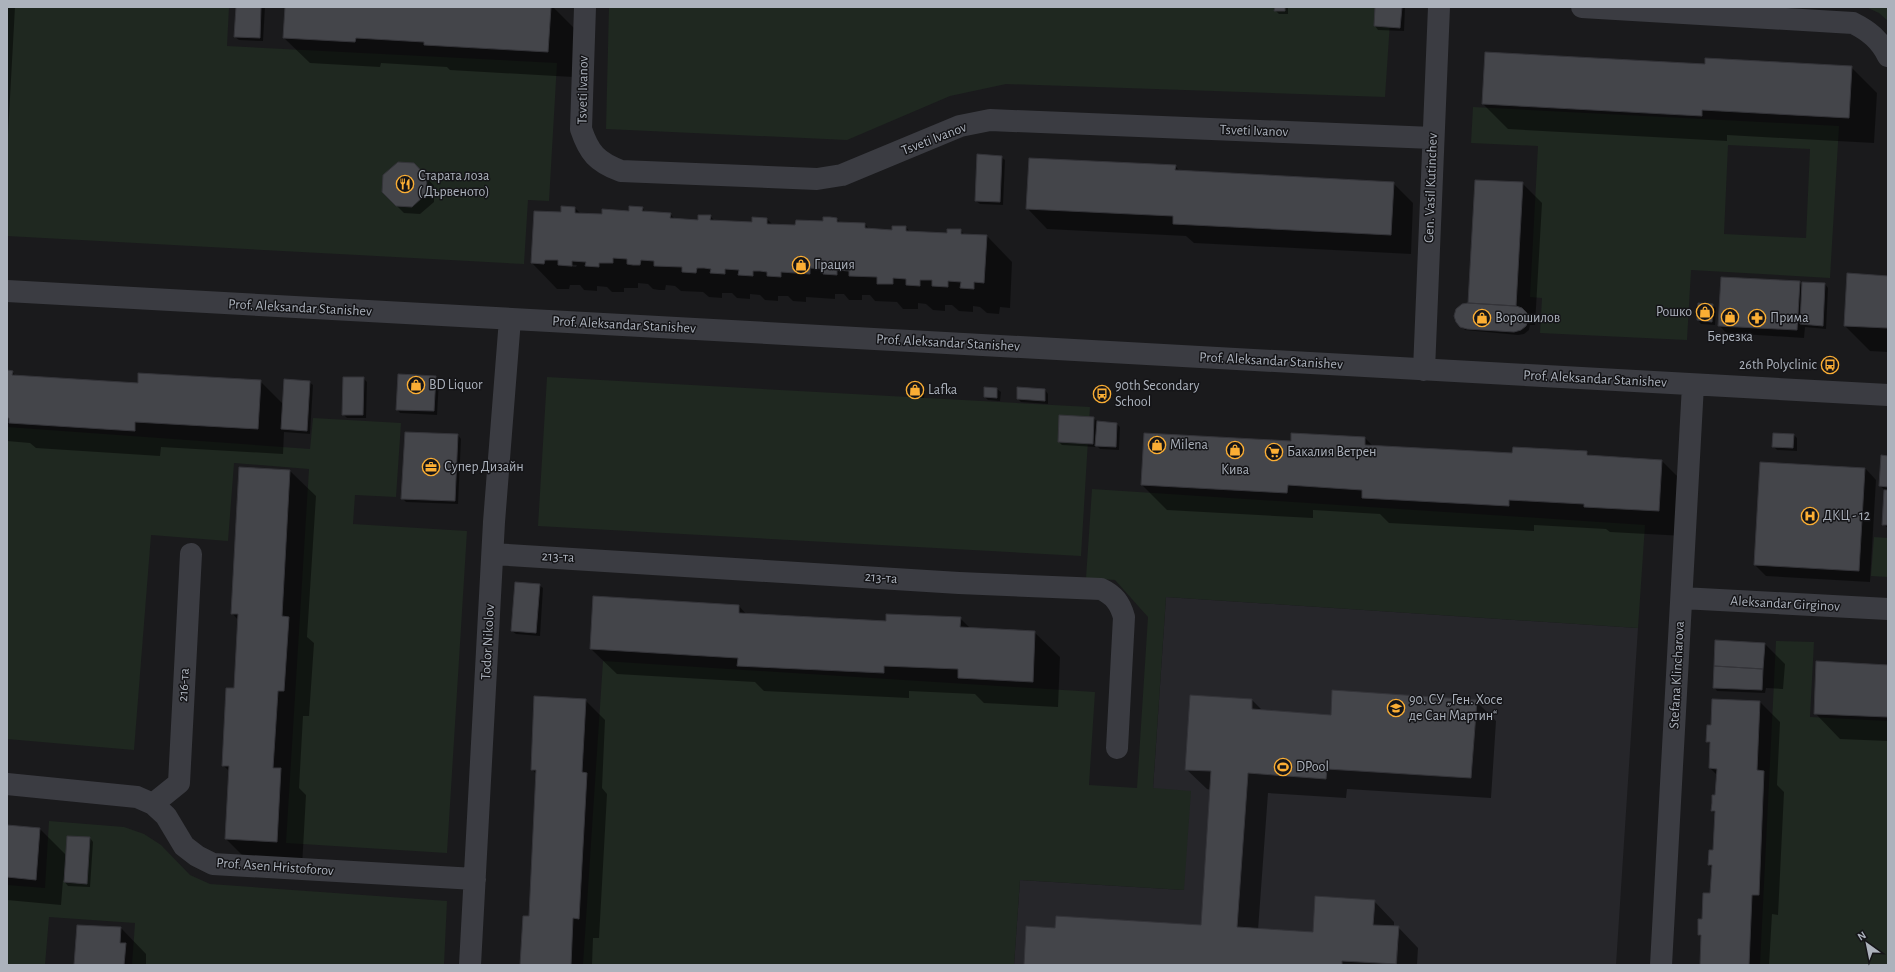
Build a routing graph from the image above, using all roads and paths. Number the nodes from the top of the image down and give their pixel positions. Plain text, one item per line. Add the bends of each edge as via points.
1 (585, 7) edge
2 (1440, 7) edge
3 (1582, 7) edge
4 (1888, 56) edge
5 (1433, 138) junction
6 (7, 291) edge
7 (510, 319) junction
8 (1424, 370) junction
9 (1693, 385) junction
10 (1888, 395) edge
11 (191, 554) dead end
12 (493, 554) junction
13 (1682, 598) junction
14 (1888, 610) edge
15 (1117, 748) dead end
16 (7, 784) edge
17 (153, 804) junction
18 (475, 879) junction
19 (470, 965) edge
20 (1661, 965) edge

1 - 5 street, Tsveti Ivanov via 581,129 594,156 606,165 621,171 817,178 842,175 960,126 990,120
2 - 5 street, Gen. Vasil Kutinchev
3 - 4 street via 1853,23 1868,30 1880,42
5 - 8 street, Gen. Vasil Kutinchev
6 - 7 street, Prof. Aleksandar Stanishev
7 - 8 street, Prof. Aleksandar Stanishev
7 - 12 street, Todor Nikolov
8 - 9 street, Prof. Aleksandar Stanishev
9 - 10 street, Prof. Aleksandar Stanishev
9 - 13 street, Stefana Klincharova
11 - 17 street, 216-та via 179,783
12 - 15 street, 213-та via 959,583 1101,589 1117,600 1124,618
12 - 18 street, Todor Nikolov
13 - 14 street, Aleksandar Girginov
13 - 20 street, Stefana Klincharova
16 - 17 street, Prof. Asen Hristoforov via 119,794 137,797
17 - 18 street, Prof. Asen Hristoforov via 166,816 184,846 213,864
18 - 19 street, Todor Nikolov

